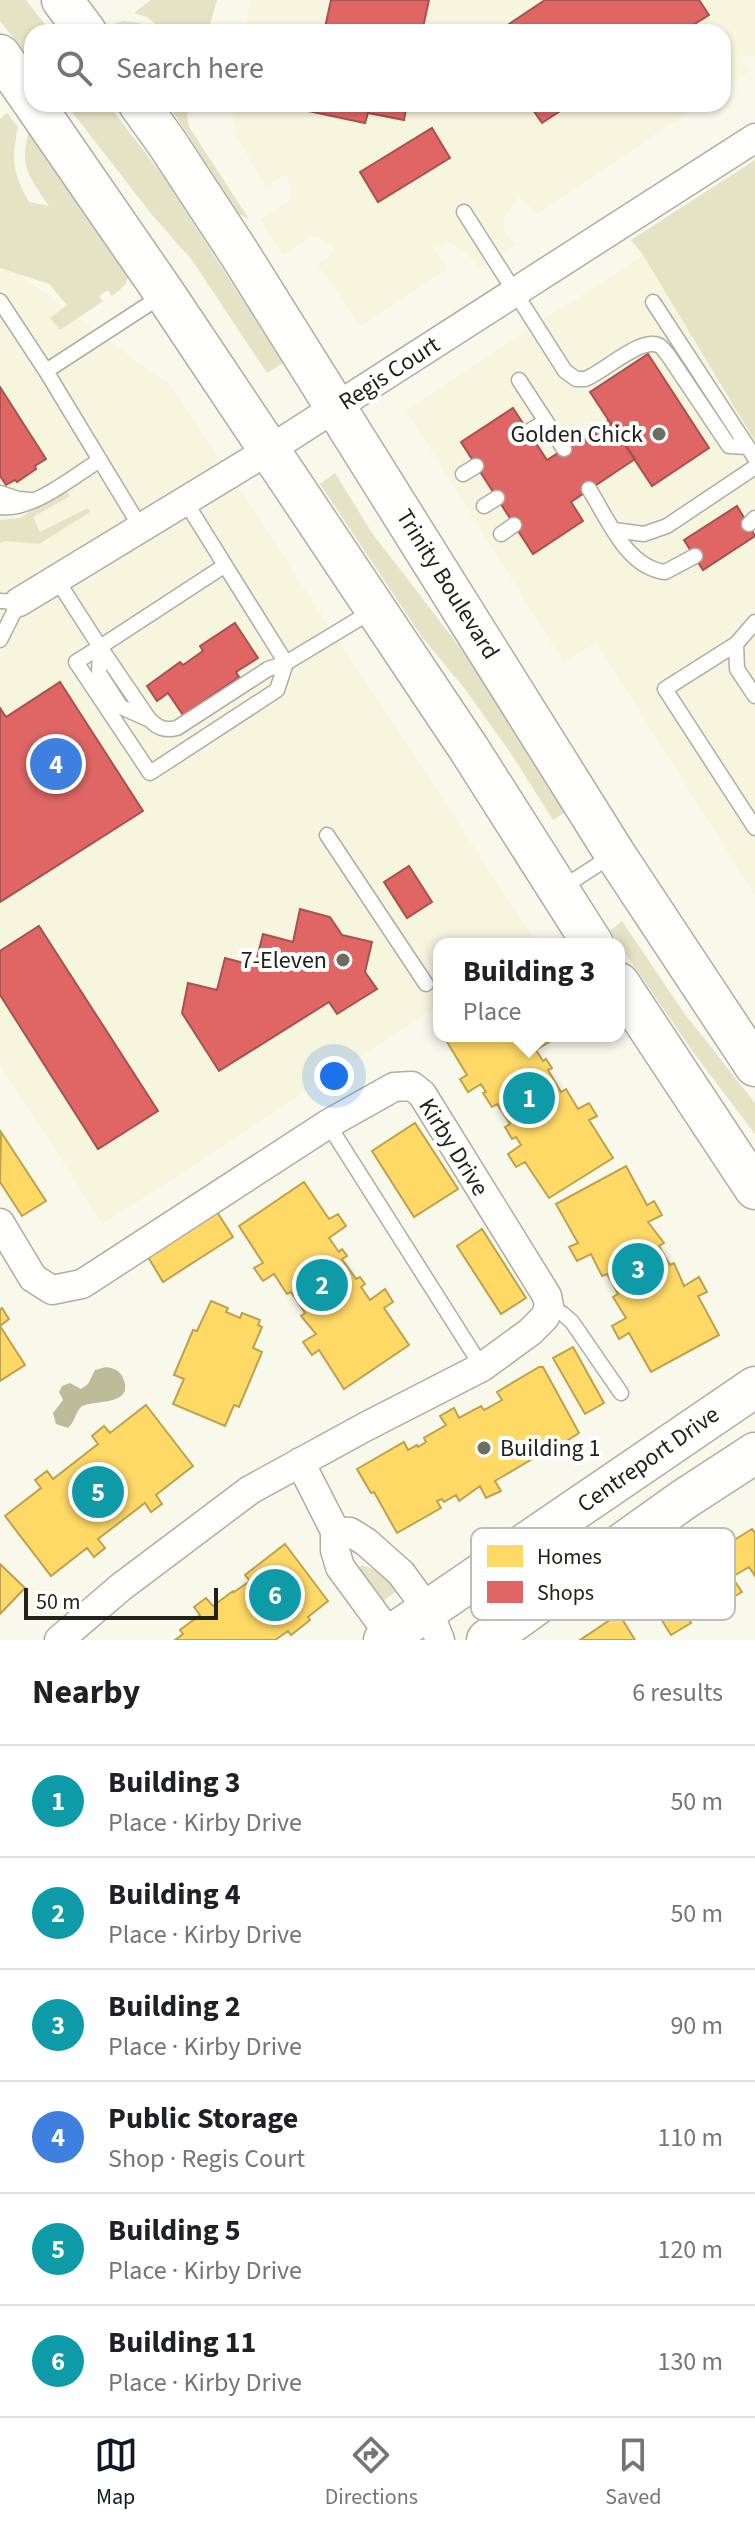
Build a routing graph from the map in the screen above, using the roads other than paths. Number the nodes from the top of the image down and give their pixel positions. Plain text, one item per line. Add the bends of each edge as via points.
1 (0, 55) edge
2 (24, 89) edge
3 (40, 112) edge
4 (144, 112) edge
5 (755, 138) edge
6 (464, 212) dead end
7 (515, 292) junction
8 (165, 294) junction
9 (0, 301) edge
10 (653, 302) dead end
11 (46, 371) junction
12 (519, 380) dead end
13 (336, 407) junction
14 (546, 421) junction
15 (528, 432) dead end
16 (564, 449) dead end
17 (269, 450) junction
18 (751, 452) edge
19 (100, 460) junction
20 (755, 467) edge
21 (589, 489) dead end
22 (0, 493) edge
23 (497, 498) dead end
24 (34, 501) junction
25 (185, 501) junction
26 (484, 506) dead end
27 (0, 507) edge
28 (141, 528) junction
29 (614, 530) junction
30 (695, 556) dead end
31 (224, 566) junction
32 (57, 580) junction
33 (10, 602) edge
34 (375, 608) junction
35 (755, 622) edge
36 (0, 640) edge
37 (736, 644) junction
38 (100, 647) junction
39 (286, 663) junction
40 (755, 696) edge
41 (755, 828) edge
42 (327, 835) dead end
43 (615, 854) junction
44 (558, 891) junction
45 (589, 938) edge
46 (426, 984) dead end
47 (625, 992) edge
48 (755, 1066) edge
49 (328, 1124) junction
50 (755, 1189) edge
51 (0, 1223) edge
52 (549, 1306) junction
53 (482, 1367) junction
54 (755, 1387) edge
55 (621, 1393) dead end
56 (300, 1462) junction
57 (751, 1465) edge
58 (565, 1528) edge
59 (644, 1528) edge
60 (335, 1531) junction
61 (471, 1598) edge
62 (515, 1620) edge
63 (434, 1625) edge
64 (391, 1638) edge
65 (59, 1640) edge
66 (487, 1640) edge

1 - 2 main road
3 - 8 main road
4 - 13 main road, Trinity Boulevard
5 - 7 street, Regis Court
6 - 7 lane
7 - 13 street, Regis Court
7 - 18 lane via 565,371 576,379 585,379 639,346 659,345 729,446
8 - 11 lane
8 - 17 main road
9 - 11 lane
10 - 18 lane
11 - 19 lane
12 - 14 lane
13 - 17 street, Regis Court
13 - 43 main road, Trinity Boulevard
14 - 15 lane
14 - 16 lane
17 - 25 street, Regis Court
17 - 34 main road
19 - 24 lane
19 - 28 lane
20 - 29 lane via 667,526 644,534
21 - 29 lane
22 - 24 lane
23 - 26 lane
24 - 27 lane
25 - 28 street, Regis Court
25 - 31 lane
28 - 32 street, Regis Court
29 - 30 lane via 630,554 655,571 665,572
31 - 38 lane
31 - 39 lane
32 - 33 street, Regis Court
32 - 38 lane
33 - 36 lane
34 - 39 lane
34 - 44 main road
35 - 37 lane
37 - 40 lane via 737,669
37 - 41 lane via 665,689
38 - 39 lane via 149,719 169,730
38 - 39 lane via 76,662 150,773 277,690
42 - 46 lane
43 - 44 lane
43 - 48 main road, Trinity Boulevard
44 - 45 main road
47 - 50 main road
49 - 51 street, Kirby Drive via 82,1284 52,1290 33,1278
49 - 52 street, Kirby Drive via 394,1087 412,1086 422,1094
49 - 53 lane
52 - 53 street via 530,1332
52 - 55 lane via 572,1322
53 - 56 street
54 - 58 main road, Centreport Drive
56 - 60 street
56 - 65 street via 250,1490
57 - 59 main road via 683,1500
60 - 63 street via 350,1532 366,1542 401,1573
60 - 64 street via 340,1567
61 - 63 main road, Centreport Drive
62 - 66 main road
63 - 64 main road, Centreport Drive

